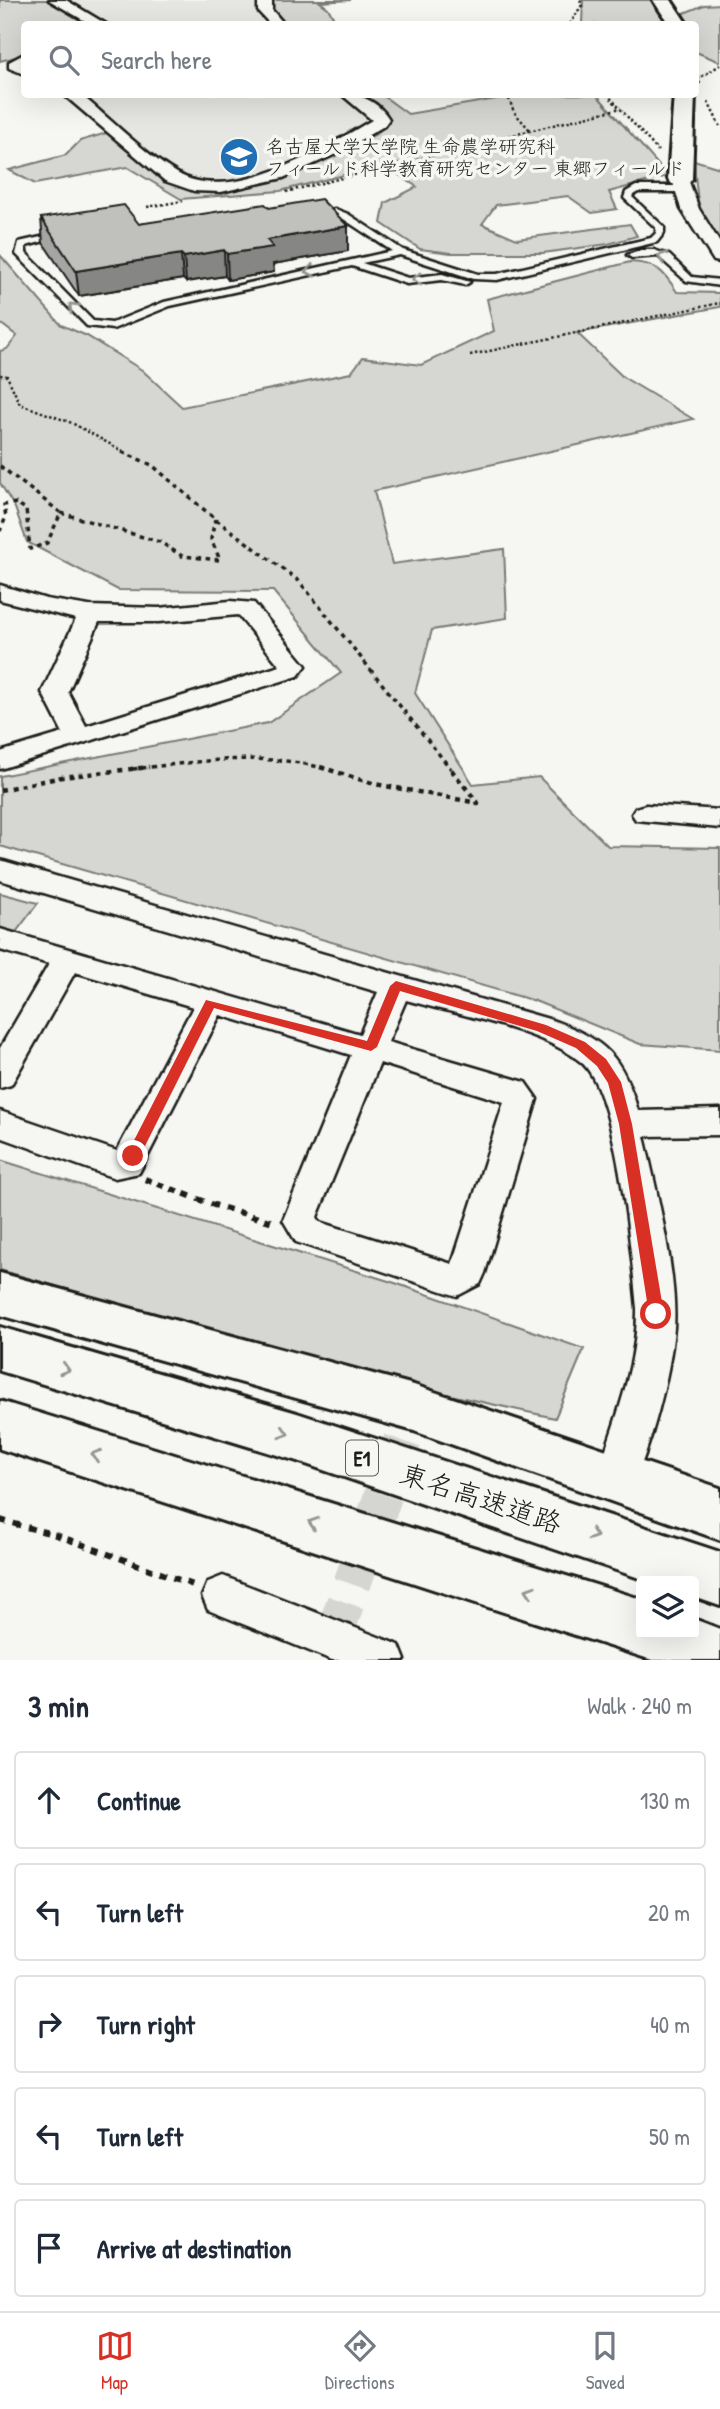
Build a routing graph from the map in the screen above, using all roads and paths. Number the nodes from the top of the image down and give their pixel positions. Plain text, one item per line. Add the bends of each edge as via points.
1 (56, 0) edge
2 (265, 0) edge
3 (580, 0) edge
4 (662, 0) edge
5 (94, 21) edge
6 (274, 21) edge
7 (572, 21) edge
8 (676, 21) edge
9 (75, 98) edge
10 (354, 98) edge
11 (509, 98) edge
12 (611, 98) edge
13 (685, 98) edge
14 (621, 108) junction
15 (530, 130) junction
16 (682, 184) junction
17 (279, 193) dead end
18 (186, 201) dead end
19 (148, 207) dead end
20 (302, 216) edge
21 (72, 231) edge
22 (400, 252) junction
23 (720, 257) edge
24 (352, 263) junction
25 (720, 283) edge
26 (720, 303) edge
27 (470, 355) dead end
28 (0, 375) edge
29 (0, 466) edge
30 (61, 513) junction
31 (215, 519) junction
32 (0, 531) edge
33 (4, 599) edge
34 (91, 613) junction
35 (79, 737) junction
36 (0, 761) edge
37 (0, 790) edge
38 (646, 814) dead end
39 (720, 819) edge
40 (0, 870) edge
41 (0, 939) edge
42 (67, 959) junction
43 (396, 986) junction
44 (211, 1003) junction
45 (371, 1047) junction
46 (0, 1076) edge
47 (720, 1122) edge
48 (0, 1124) edge
49 (625, 1124) junction
50 (123, 1166) junction
51 (302, 1224) junction
52 (0, 1294) edge
53 (0, 1349) edge
54 (0, 1425) edge
55 (617, 1477) junction
56 (720, 1514) edge
57 (0, 1520) edge
58 (720, 1579) edge
59 (223, 1596) joint
60 (636, 1625) edge
61 (671, 1639) edge
62 (720, 1658) edge
63 (384, 1660) edge

1 - 5 street
2 - 6 street via 265,11
3 - 7 path via 582,5
4 - 8 main road
9 - 10 street via 171,177 201,186 274,177 378,123 378,114
11 - 15 path
12 - 14 path
13 - 16 main road
14 - 15 path
14 - 16 path
15 - 17 path
16 - 22 lane via 636,189 629,194 660,227 654,240 505,276 477,277
16 - 23 street via 690,209
18 - 19 path
20 - 22 lane via 329,212 345,216
24 -> 21 lane via 167,304 113,326 90,324 21,254 22,244
22 - 24 lane
25 -> 24 lane via 689,279 670,256 652,253 488,286 442,277 407,281
26 - 27 path
28 - 31 path via 8,376 20,404 72,423 109,446 152,464
29 - 30 path
30 - 31 path via 160,542 182,556 220,560 211,539
30 - 32 path via 47,543 30,549 26,509 16,503 4,505 6,517
31 - 37 path via 299,581 478,803 375,783 302,762 278,761 151,766
33 - 34 street
34 - 35 street via 55,692
34 - 35 street via 171,615 245,608 293,666
35 - 36 street
38 - 39 street
40 - 43 street
41 - 42 street
42 - 44 street
42 - 46 street
43 - 45 street
43 - 49 street via 541,1028 581,1045 602,1063 614,1082
44 - 45 street
44 - 50 street via 130,1161
45 - 51 street via 300,1216
45 - 51 street via 506,1088 522,1099 467,1273 453,1282 308,1232
47 - 49 street
48 - 50 street
49 - 55 street via 656,1314 652,1346
50 - 51 path via 214,1205 274,1222
52 - 55 main road via 414,1408
53 -> 58 main road, 東名高速道路 / E1 via 297,1437
60 -> 54 main road
55 - 56 main road
57 - 59 path via 56,1535
59 - 63 street
61 - 62 main road

